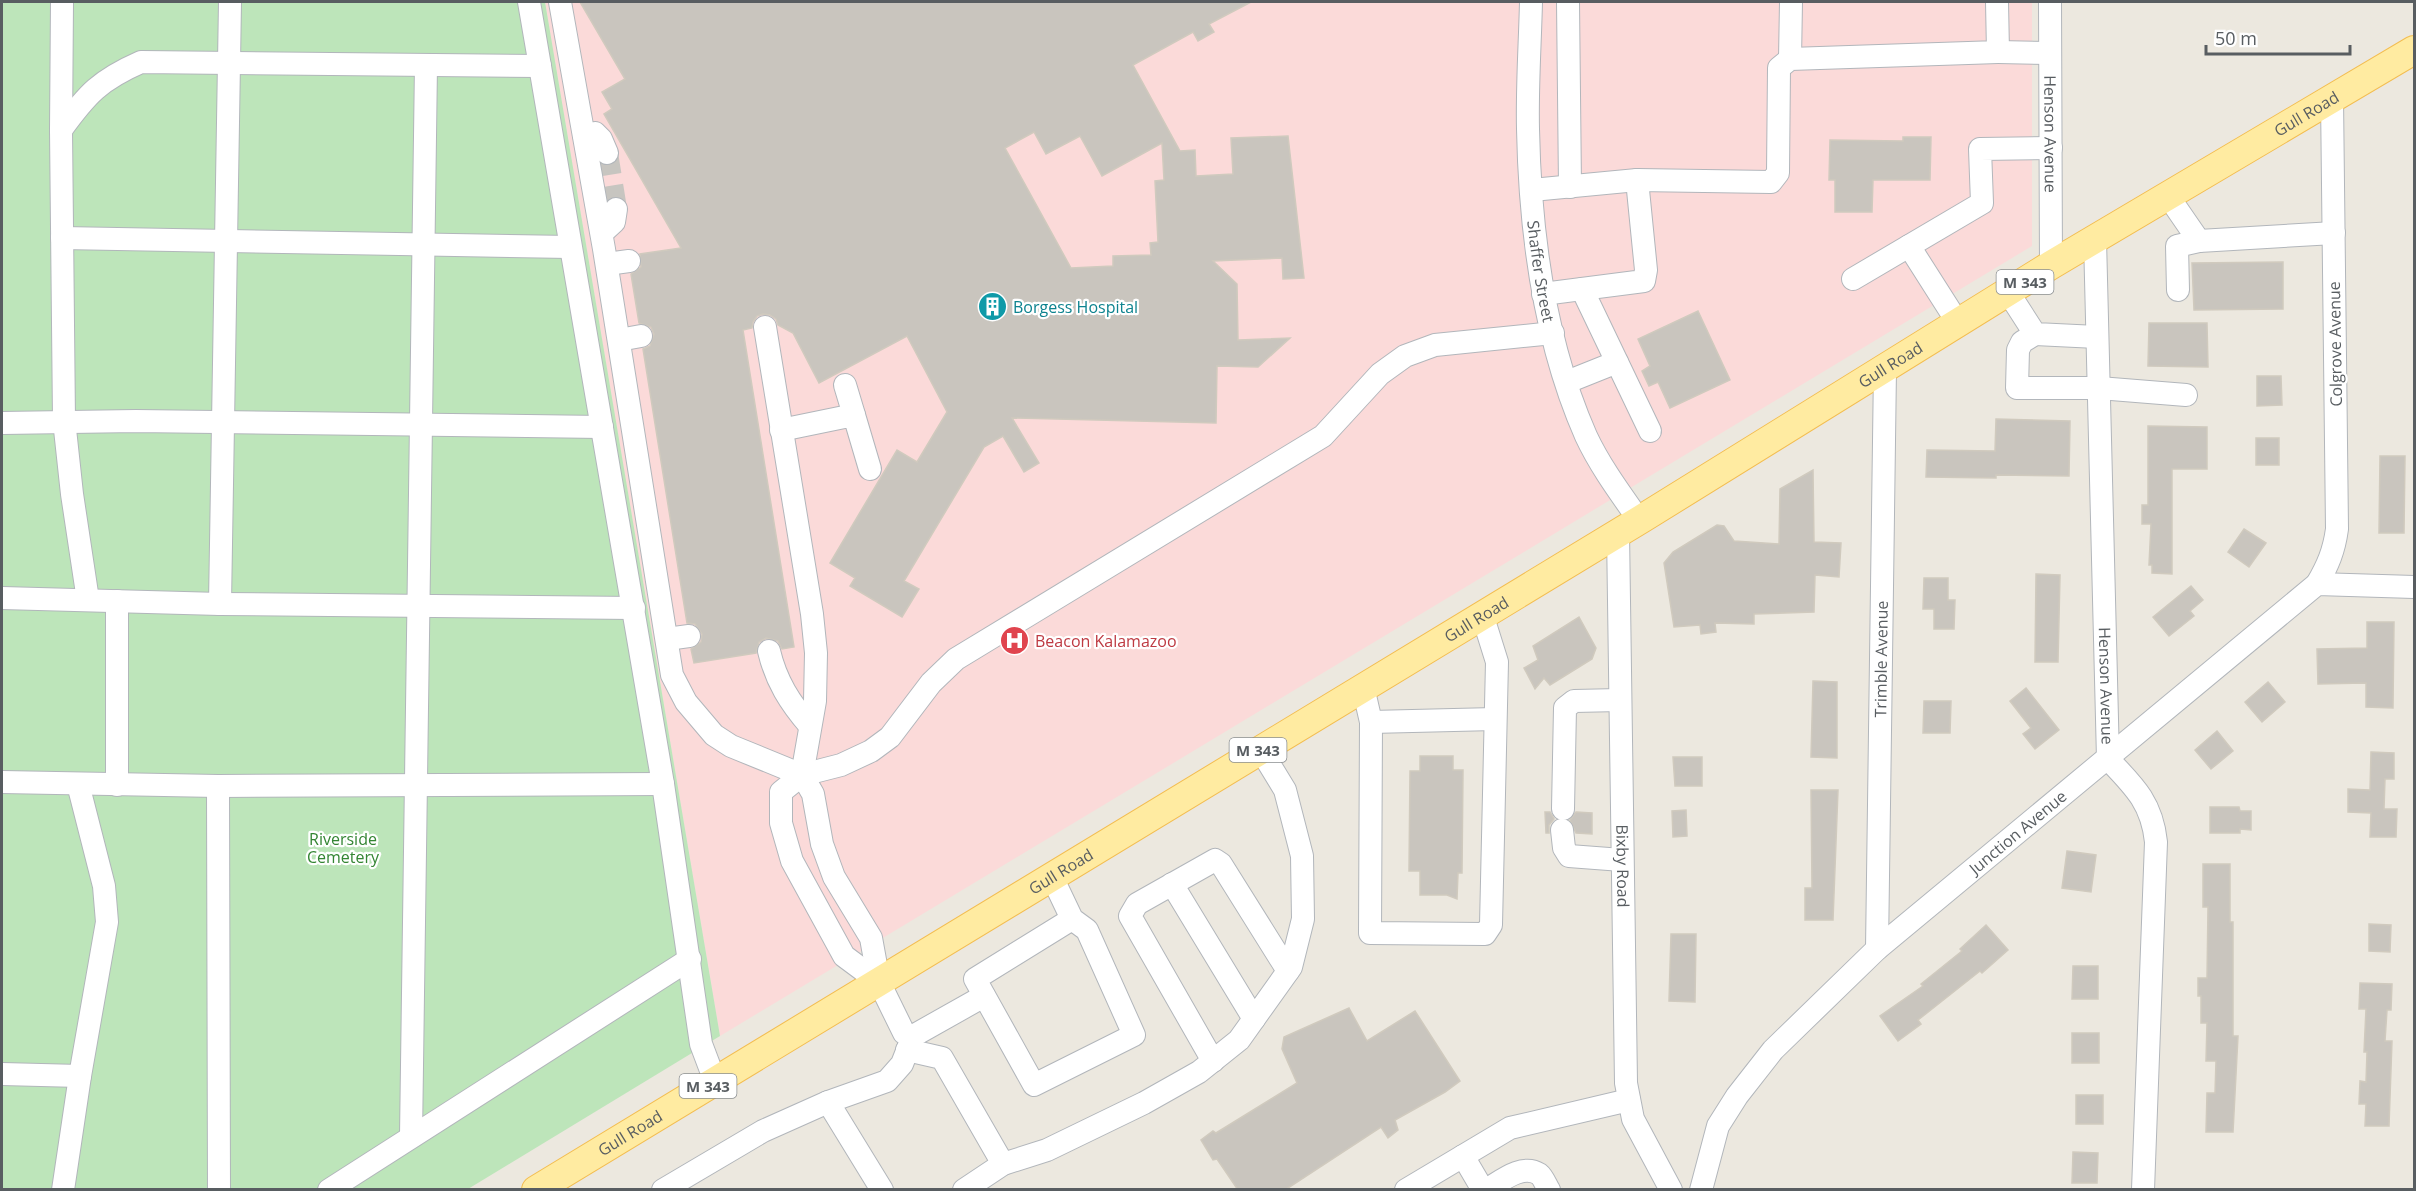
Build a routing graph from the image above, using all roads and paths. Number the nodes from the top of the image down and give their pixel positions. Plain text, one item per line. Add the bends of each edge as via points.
1 (62, 2) edge
2 (230, 2) edge
3 (529, 2) edge
4 (560, 2) edge
5 (1531, 2) edge
6 (1568, 2) edge
7 (1791, 2) edge
8 (1997, 2) edge
9 (2050, 2) edge
10 (2415, 50) edge
11 (1998, 52) junction
12 (2050, 53) junction
13 (1790, 59) junction
14 (228, 62) junction
15 (426, 65) junction
16 (540, 66) junction
17 (1529, 79) junction
18 (1568, 80) junction
19 (2332, 99) junction
20 (61, 130) junction
21 (584, 135) junction
22 (2051, 148) junction
23 (607, 153) tunnel mouth
24 (1637, 180) junction
25 (1570, 187) junction
26 (1532, 190) junction
27 (2168, 196) junction
28 (616, 209) tunnel mouth
29 (602, 233) junction
30 (2334, 233) junction
31 (62, 238) junction
32 (2095, 239) junction
33 (2199, 241) junction
34 (225, 242) junction
35 (423, 245) junction
36 (1909, 246) junction
37 (570, 247) junction
38 (2051, 265) junction
39 (1852, 279) dead end
40 (1582, 289) junction
41 (2178, 290) dead end
42 (2008, 292) junction
43 (1543, 294) junction
44 (1958, 323) junction
45 (765, 327) dead end
46 (1553, 333) junction
47 (2035, 334) junction
48 (2097, 337) junction
49 (1617, 362) junction
50 (1885, 369) junction
51 (1567, 382) junction
52 (845, 385) dead end
53 (2098, 388) junction
54 (2186, 395) dead end
55 (854, 415) junction
56 (64, 422) junction
57 (2, 423) edge
58 (223, 423) junction
59 (421, 425) junction
60 (602, 427) junction
61 (781, 430) junction
62 (1650, 431) dead end
63 (870, 469) dead end
64 (1628, 526) junction
65 (2317, 584) junction
66 (2415, 587) edge
67 (2, 598) edge
68 (88, 600) junction
69 (117, 601) junction
70 (220, 604) junction
71 (418, 605) junction
72 (634, 608) junction
73 (1482, 614) junction
74 (689, 636) dead end
75 (667, 639) junction
76 (769, 651) dead end
77 (1363, 687) junction
78 (1620, 700) junction
79 (1495, 719) junction
80 (1371, 722) junction
81 (810, 726) junction
82 (1260, 749) junction
83 (2108, 759) junction
84 (802, 775) junction
85 (2, 782) edge
86 (78, 784) junction
87 (663, 784) junction
88 (117, 785) junction
89 (416, 785) junction
90 (218, 786) junction
91 (1622, 860) junction
92 (1052, 877) junction
93 (1172, 884) junction
94 (1072, 919) junction
95 (1877, 949) junction
96 (690, 960) junction
97 (1288, 970) junction
98 (879, 982) junction
99 (984, 996) junction
100 (1254, 1019) junction
101 (910, 1043) junction
102 (1213, 1061) junction
103 (2, 1074) edge
104 (80, 1076) junction
105 (715, 1081) junction
106 (1629, 1100) junction
107 (828, 1102) junction
108 (411, 1137) junction
109 (1463, 1156) junction
110 (1003, 1164) junction
111 (63, 1190) edge
112 (219, 1190) edge
113 (329, 1190) edge
114 (536, 1190) edge
115 (663, 1190) edge
116 (882, 1190) edge
117 (964, 1190) edge
118 (1406, 1190) edge
119 (1484, 1190) edge
120 (1549, 1190) edge
121 (1671, 1190) edge
122 (1701, 1190) edge
123 (2143, 1190) edge

1 - 20 street
2 - 14 street
3 - 16 street
4 - 21 street
5 - 17 street, Shaffer Street
6 - 18 street
7 - 13 street
8 - 11 street
9 - 12 street, Henson Avenue
10 - 19 main road, Gull Road / M 343
11 - 12 street
11 - 13 street
12 - 22 street, Henson Avenue
13 - 24 street via 1779,68 1778,173 1771,182
14 - 15 street
14 - 20 street via 141,62 116,72 86,96
14 - 34 street
15 - 16 street
15 - 35 street
16 - 37 street
17 - 18 street
17 - 26 street, Shaffer Street
18 - 25 street
19 - 27 main road, Gull Road / M 343
19 - 30 street, Colgrove Avenue
20 - 31 street
21 - 23 street via 595,133
21 - 29 street
22 - 36 street via 1980,149 1982,203
22 - 38 street, Henson Avenue
24 - 25 street
24 - 40 street via 1644,281
25 - 26 street
26 - 43 street, Shaffer Street
27 - 32 main road, Gull Road / M 343
27 - 33 street
28 - 29 street via 614,222
29 - 75 street via 618,263
30 - 33 street
30 - 65 street, Colgrove Avenue via 2337,528 2332,556
31 - 34 street
31 - 56 street
32 - 38 main road, Gull Road / M 343
32 - 48 street, Henson Avenue
33 - 41 street via 2177,246
34 - 35 street
34 - 58 street
35 - 37 street
35 - 59 street
36 - 39 street
36 - 44 street
37 - 60 street
38 - 42 main road, Gull Road / M 343
40 - 43 street
40 - 49 street
42 - 44 main road, Gull Road / M 343
42 - 47 street
43 - 46 street, Shaffer Street
44 - 50 main road, Gull Road / M 343
45 - 61 street
46 - 51 street, Shaffer Street
46 - 84 street via 1435,345 1405,356 1380,374 1323,436 956,659 930,683 890,737 871,751 841,765
47 - 48 street
47 - 53 street via 2022,342 2018,350 2017,388
48 - 53 street, Henson Avenue
49 - 51 street
49 - 62 street
50 - 64 main road, Gull Road / M 343
50 - 95 street, Trimble Avenue
51 - 64 street, Shaffer Street via 1586,436 1610,479
52 - 55 street
53 - 54 street
53 - 83 street, Henson Avenue
55 - 61 street
55 - 63 street
56 - 57 street
56 - 58 street
56 - 68 street
58 - 59 street
58 - 70 street
59 - 60 street
59 - 71 street
60 - 72 street
61 - 81 street via 816,653
64 - 73 main road, Gull Road / M 343
64 - 78 street, Bixby Road
65 - 66 street
65 - 83 street, Junction Avenue
67 - 68 street
68 - 69 street
69 - 70 street
69 - 88 street
70 - 71 street
71 - 72 street
71 - 89 street
72 - 87 street
73 - 77 main road, Gull Road / M 343
73 - 79 street via 1497,662
74 - 75 street
75 - 84 street via 672,675 686,702 714,735
76 - 81 street via 774,673 792,706
77 - 80 street
77 - 82 main road, Gull Road / M 343
78 - 91 street, Bixby Road
78 - 91 street via 1574,701 1565,708 1563,820 1564,848 1569,856
79 - 80 street
79 - 80 street via 1491,926 1485,934 1370,933
81 - 84 street
82 - 92 main road, Gull Road / M 343
82 - 97 street via 1285,790 1302,856 1303,919
83 - 95 street, Junction Avenue
83 - 123 street, Henson Avenue via 2142,797 2154,823 2156,842
84 - 98 street via 813,794 822,844 834,877 871,938
84 - 98 street via 781,792 781,823 792,861 844,956
85 - 86 street
86 - 88 street
86 - 104 street via 104,886 107,922
87 - 89 street
87 - 96 street
88 - 90 street
89 - 90 street
89 - 108 street
90 - 112 street
91 - 106 street, Bixby Road via 1624,1041
92 - 94 street
92 - 98 main road, Gull Road / M 343
93 - 97 street via 1215,860 1221,864
93 - 100 street
93 - 102 street via 1137,904 1130,916
94 - 99 street via 975,980
94 - 99 street via 1087,930 1134,1035 1034,1085
95 - 122 street, Junction Avenue via 1773,1050 1737,1096 1718,1126
96 - 105 street via 701,1044
96 - 108 street
97 - 100 street
98 - 101 street
98 - 105 main road, Gull Road / M 343
99 - 101 street
100 - 102 street via 1239,1040
101 - 107 street via 902,1064 888,1081
101 - 110 street via 942,1058
102 - 110 street via 1144,1103 1047,1150
103 - 104 street
104 - 111 street
105 - 114 main road, Gull Road / M 343
106 - 109 street via 1510,1128
106 - 121 street, Bixby Road via 1640,1134
107 - 115 street via 763,1131
107 - 116 street
108 - 113 street
109 - 118 street
109 - 119 street
110 - 117 street
119 - 120 street via 1528,1170 1540,1174

